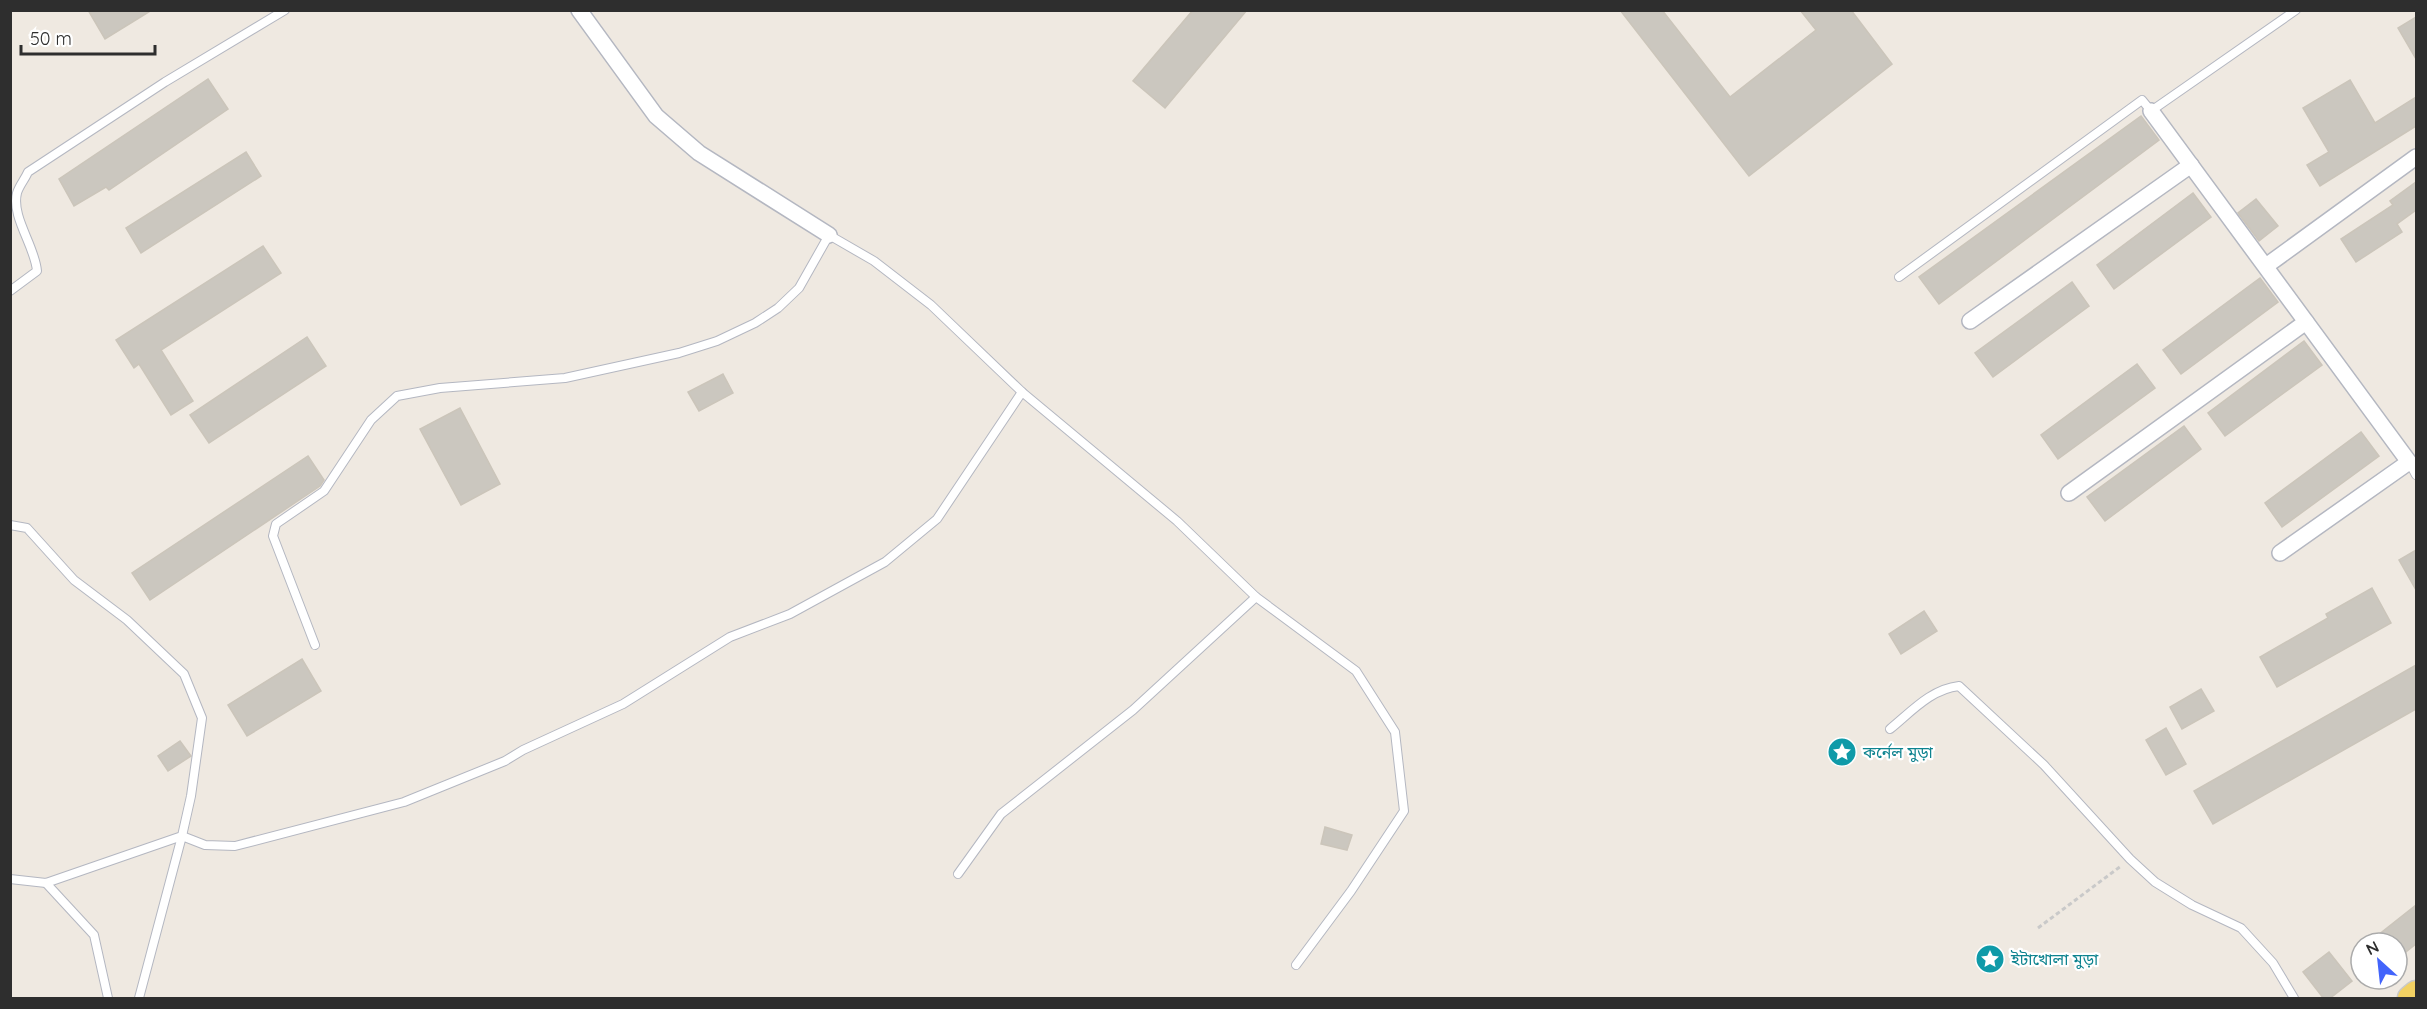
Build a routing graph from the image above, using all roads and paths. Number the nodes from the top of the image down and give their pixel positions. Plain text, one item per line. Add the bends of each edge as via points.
1 (285, 10) edge
2 (579, 10) edge
3 (2296, 10) edge
4 (2151, 111) junction
5 (2416, 157) edge
6 (2191, 165) junction
7 (829, 236) junction
8 (2266, 266) junction
9 (1899, 277) dead end
10 (10, 291) edge
11 (1970, 321) dead end
12 (2306, 322) junction
13 (1022, 392) junction
14 (2413, 469) edge
15 (2069, 492) dead end
16 (10, 525) edge
17 (2280, 553) dead end
18 (1256, 597) junction
19 (315, 645) dead end
20 (1890, 729) dead end
21 (182, 836) junction
22 (2130, 859) junction
23 (958, 874) dead end
24 (10, 879) edge
25 (46, 883) junction
26 (2038, 928) dead end
27 (1296, 965) dead end
28 (2416, 993) edge
29 (108, 999) edge
30 (139, 999) edge
31 (2294, 999) edge
32 (2410, 999) edge

1 - 10 lane via 165,82 28,172 17,195 20,223 36,255 37,270
2 - 7 street via 656,116 699,153
3 - 4 lane
4 - 6 street
4 - 9 lane via 2142,100
5 - 8 street
6 - 8 street
6 - 11 street
7 - 13 lane via 874,261 931,305
7 - 19 lane via 800,288 754,323 717,341 565,378 440,388 397,396 371,420 324,491 276,525 273,536
8 - 12 street
12 - 14 street
12 - 15 street
13 - 18 lane via 1177,520
13 - 21 lane via 937,519 885,562 790,614 730,637 623,704 505,761 404,802 235,846 205,844
14 - 17 street
16 - 21 lane via 27,528 74,580 127,620 184,674 201,718
18 - 23 lane via 1133,710 1001,814
18 - 27 lane via 1356,671 1395,732 1404,811
20 - 22 lane via 1945,687 1959,686 2044,765
21 - 25 lane
21 - 30 lane
22 - 26 path
22 - 31 lane via 2164,888 2241,928 2273,963
24 - 25 lane
25 - 29 lane via 94,935
28 - 32 main road

